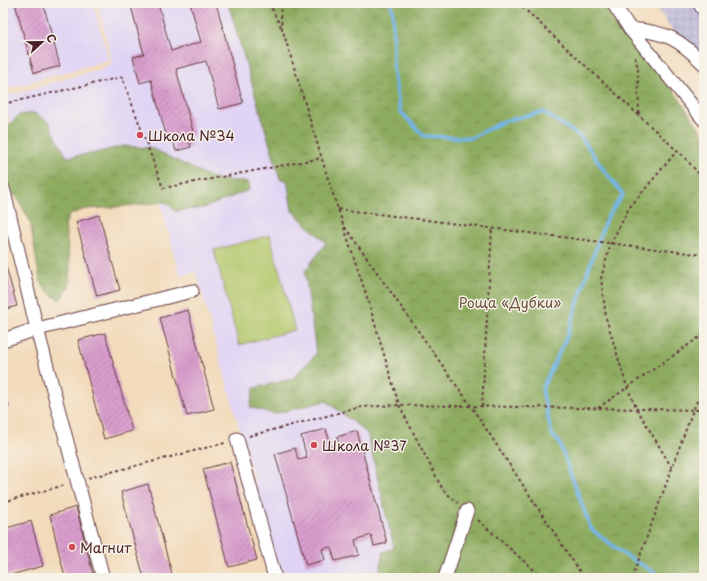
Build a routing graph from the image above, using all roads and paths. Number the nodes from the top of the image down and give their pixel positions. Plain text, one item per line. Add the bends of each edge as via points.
1 (269, 3) edge
2 (280, 3) edge
3 (518, 3) edge
4 (613, 3) edge
5 (698, 3) edge
6 (704, 10) edge
7 (282, 28) junction
8 (630, 29) junction
9 (635, 56) dead end
10 (704, 64) edge
11 (3, 104) edge
12 (639, 115) junction
13 (704, 120) edge
14 (677, 151) junction
15 (322, 158) junction
16 (704, 180) edge
17 (3, 188) edge
18 (338, 209) junction
19 (343, 224) junction
20 (492, 228) junction
21 (611, 243) junction
22 (704, 255) edge
23 (192, 291) dead end
24 (37, 328) junction
25 (704, 334) edge
26 (3, 340) edge
27 (627, 387) junction
28 (704, 388) edge
29 (399, 405) junction
30 (471, 406) junction
31 (482, 406) junction
32 (598, 408) junction
33 (637, 409) junction
34 (693, 410) junction
35 (704, 410) edge
36 (237, 440) junction
37 (672, 468) junction
38 (78, 481) junction
39 (3, 502) edge
40 (467, 511) dead end
41 (103, 578) edge
42 (274, 578) edge
43 (445, 578) edge
44 (584, 578) edge
45 (632, 578) edge

1 - 7 path
2 - 7 path
3 - 12 path
4 - 8 street
5 - 6 street
7 - 15 path
8 - 10 street via 649,30 671,37
8 - 13 street
9 - 12 path via 638,69
11 - 15 path via 122,77 163,188
12 - 14 path
14 - 16 path
14 - 21 path via 629,208
15 - 18 path
17 - 24 street
18 - 19 path
18 - 20 path
19 - 29 path
19 - 30 path
20 - 21 path
20 - 31 path
21 - 22 path
21 - 27 path via 602,278 603,292 606,318
23 - 24 street
24 - 26 street
24 - 38 street
25 - 27 path
27 - 32 path
27 - 33 path
28 - 34 path
29 - 30 path
29 - 36 path via 360,407
30 - 31 path
30 - 44 path
31 - 32 path
32 - 33 path
33 - 34 path
33 - 37 path
34 - 35 path
34 - 37 path
36 - 38 path
36 - 42 street
37 - 45 path
38 - 39 path
38 - 41 street
40 - 43 street

